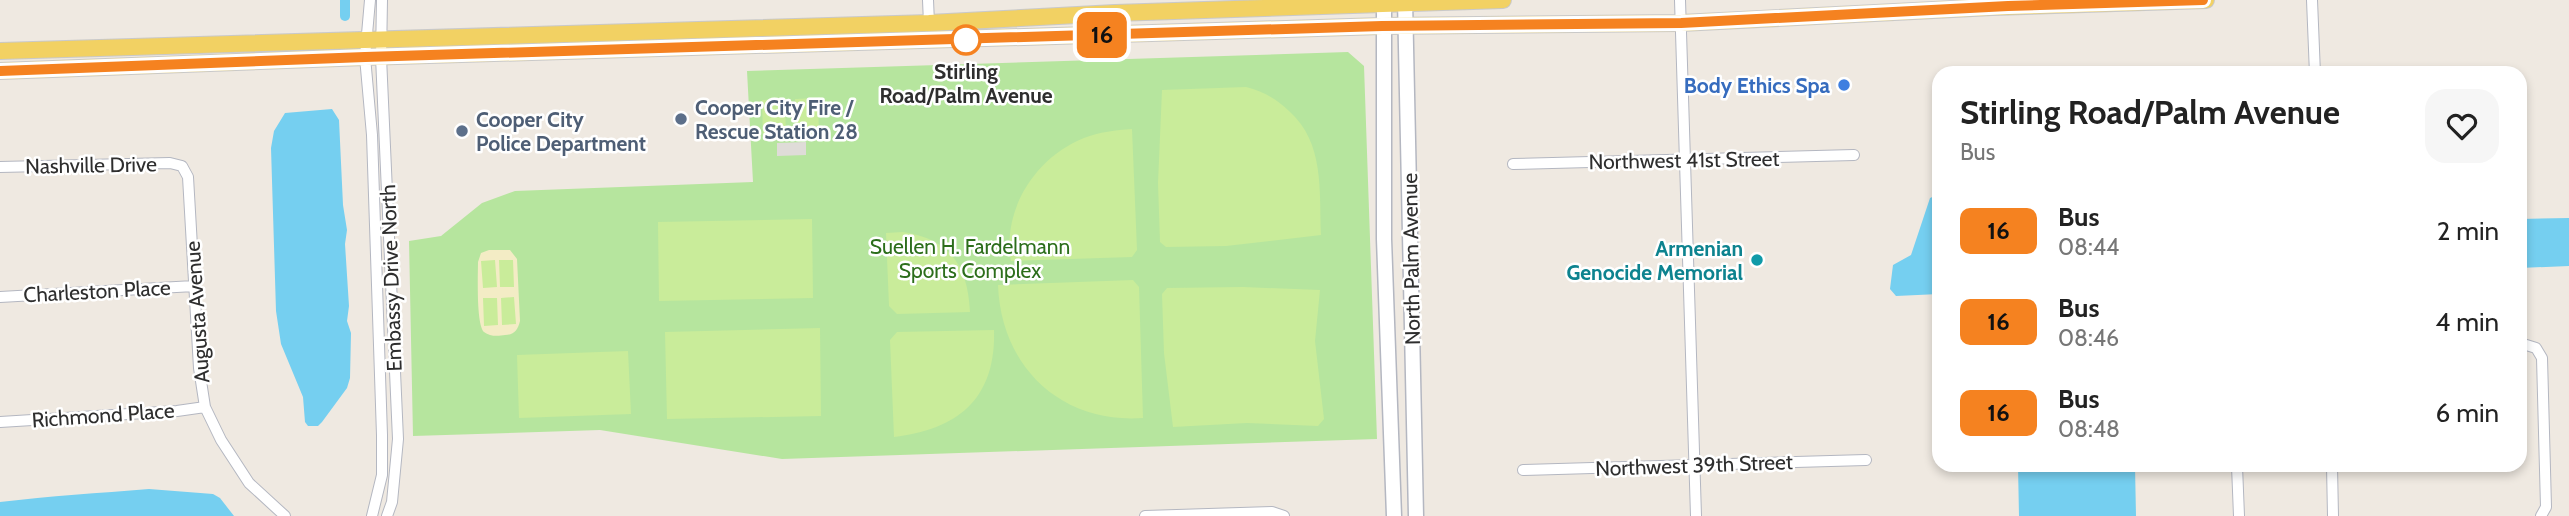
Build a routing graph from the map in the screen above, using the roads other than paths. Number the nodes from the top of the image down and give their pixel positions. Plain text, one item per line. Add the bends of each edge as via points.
1 (370, 0) edge
2 (382, 0) edge
3 (928, 0) edge
4 (1503, 0) edge
5 (1680, 0) edge
6 (2186, 0) edge
7 (2206, 0) edge
8 (2312, 0) edge
9 (1404, 1) edge
10 (1383, 2) edge
11 (2000, 3) edge
12 (929, 23) junction
13 (1681, 23) junction
14 (1382, 26) junction
15 (1404, 26) junction
16 (374, 39) junction
17 (0, 51) edge
18 (373, 57) junction
19 (2315, 66) edge
20 (0, 71) edge
21 (1854, 155) dead end
22 (1686, 160) junction
23 (1513, 164) dead end
24 (182, 166) joint
25 (0, 167) edge
26 (194, 286) junction
27 (0, 297) edge
28 (2527, 345) edge
29 (205, 407) junction
30 (0, 422) edge
31 (1866, 460) dead end
32 (1695, 464) junction
33 (1523, 470) dead end
34 (2237, 472) edge
35 (2332, 472) edge
36 (285, 516) edge
37 (372, 516) edge
38 (387, 516) edge
39 (1144, 516) edge
40 (1283, 516) edge
41 (1394, 516) edge
42 (1416, 516) edge
43 (1696, 516) edge
44 (2239, 516) edge
45 (2333, 516) edge
46 (2541, 516) edge

1 - 16 street
2 - 16 street
3 - 12 street
4 - 9 main road
5 - 13 street
6 - 7 main road
6 - 11 main road
8 - 19 street
9 - 10 main road
9 - 15 main road, North Palm Avenue
10 - 12 main road
10 - 14 main road, North Palm Avenue
11 - 13 main road
12 - 16 main road
13 - 15 main road
13 - 22 street
14 - 15 main road
14 - 18 main road
14 - 41 main road, North Palm Avenue
15 - 42 main road, North Palm Avenue
16 - 17 main road
16 - 18 street, Embassy Drive North
16 - 18 street
18 - 20 main road
18 - 37 street, Embassy Drive North via 382,475
18 - 38 street, Embassy Drive North via 398,439
21 - 22 street, Northwest 41st Street
22 - 23 street, Northwest 41st Street
22 - 32 street
24 - 25 street, Nashville Drive
24 - 26 street, Augusta Avenue via 188,177
26 - 27 street, Charleston Place
26 - 29 street, Augusta Avenue
28 - 46 street via 2536,348 2542,358 2546,507
29 - 30 street, Richmond Place
29 - 36 street, Augusta Avenue via 249,483
31 - 32 street, Northwest 39th Street
32 - 33 street, Northwest 39th Street
32 - 43 street
34 - 44 street
35 - 45 street
39 - 40 street via 1272,512

